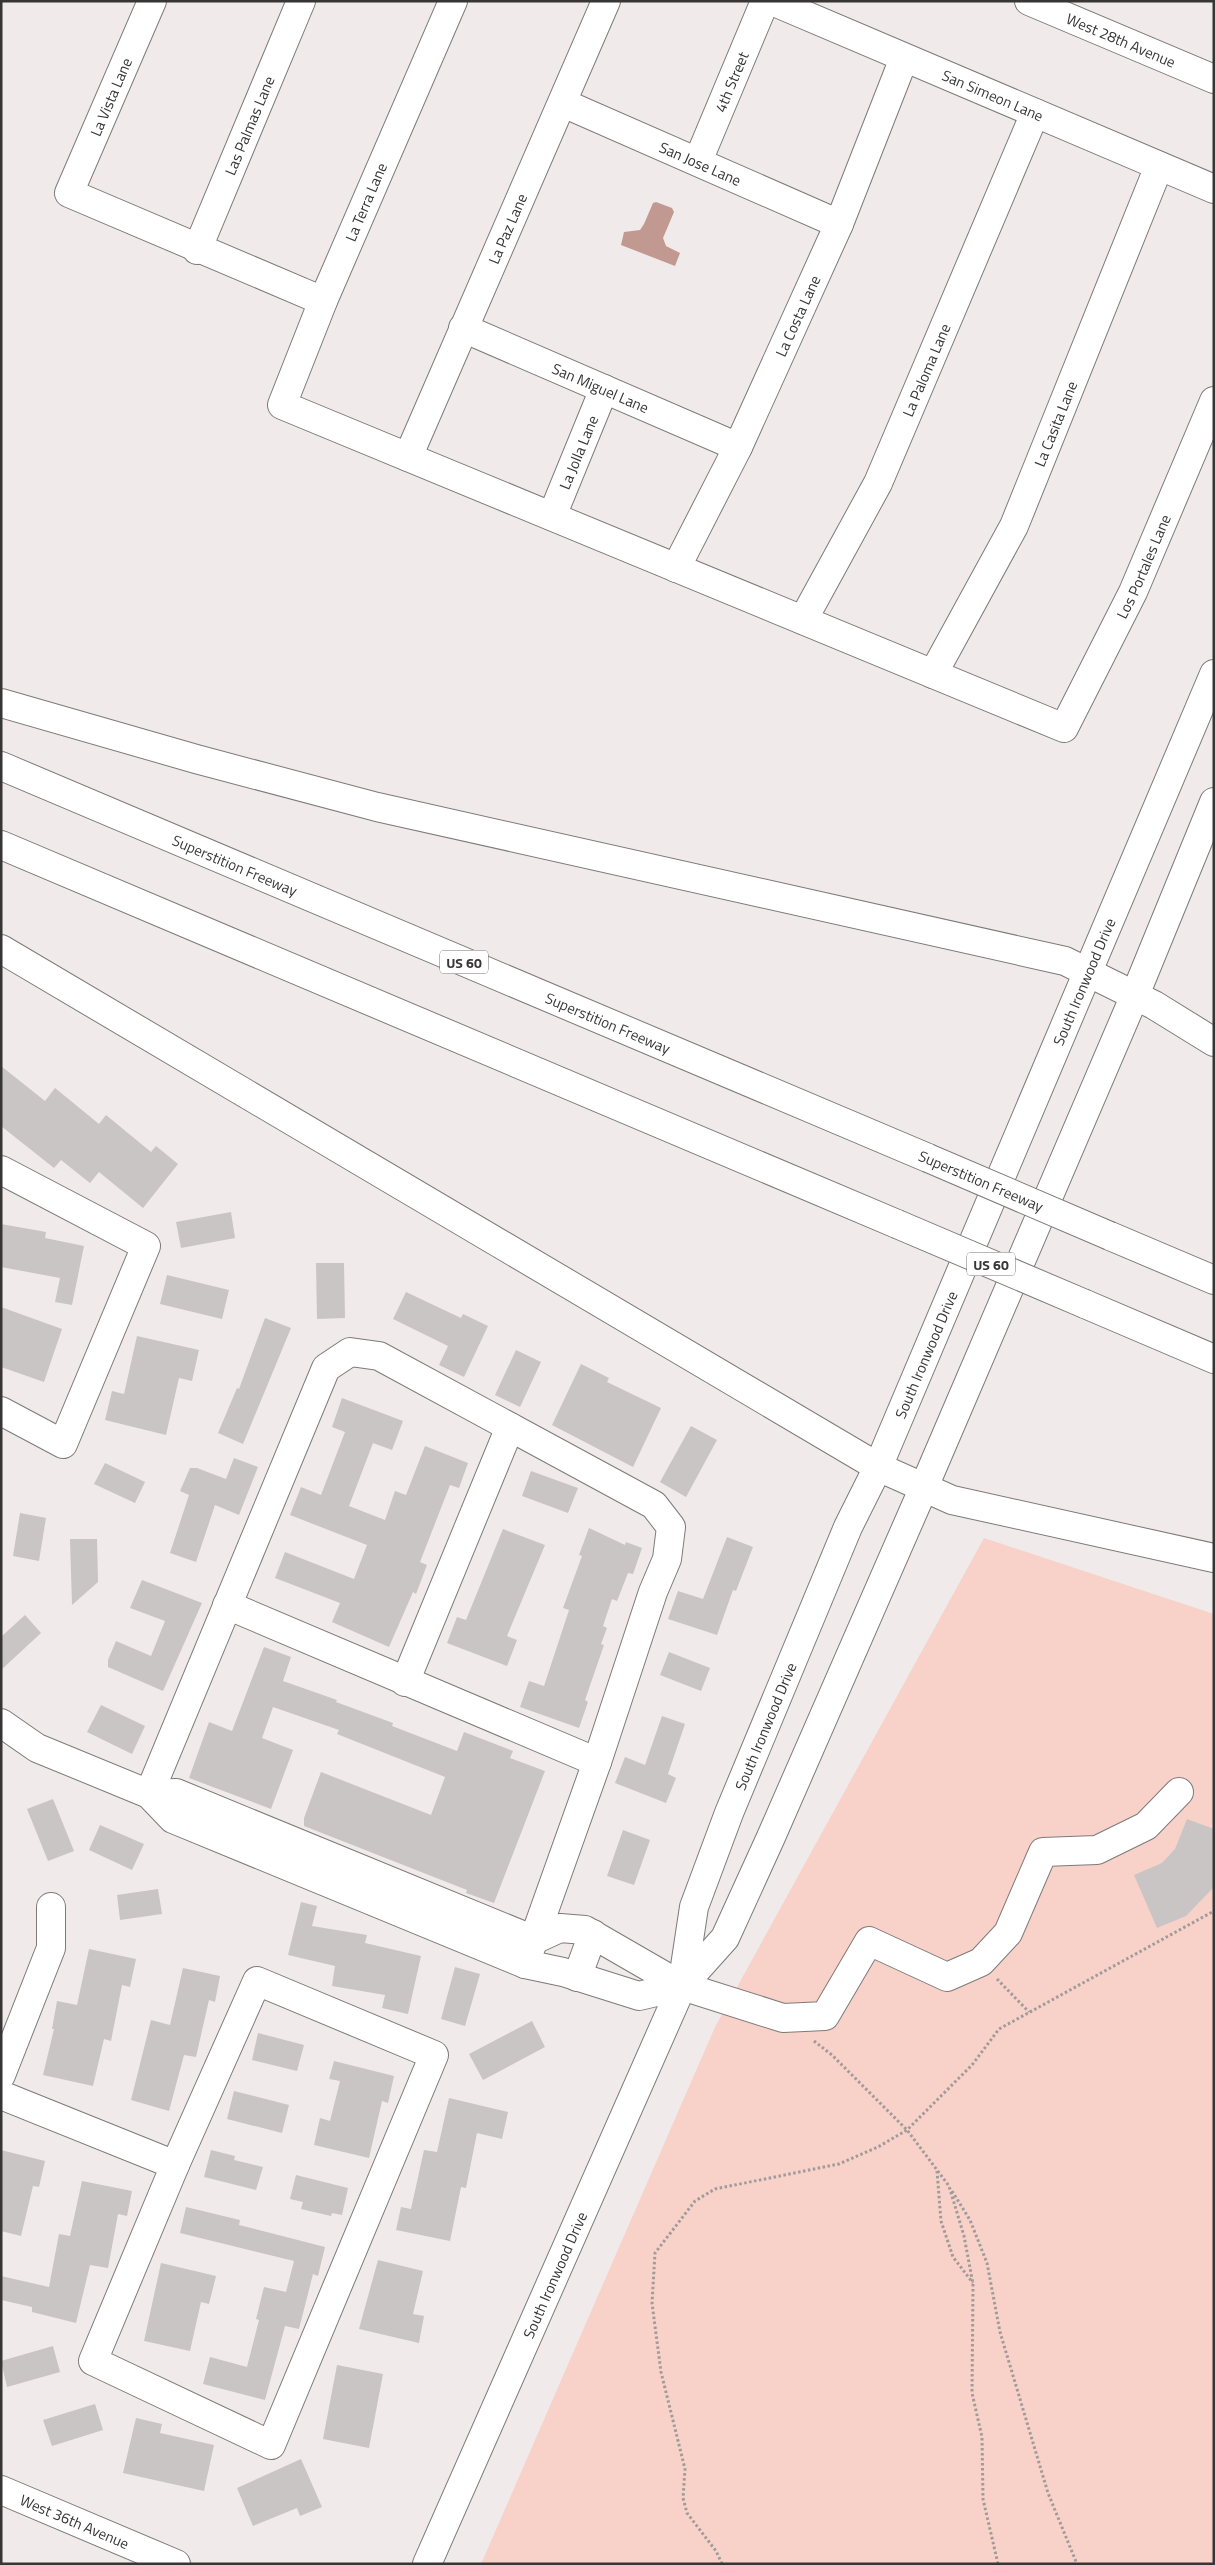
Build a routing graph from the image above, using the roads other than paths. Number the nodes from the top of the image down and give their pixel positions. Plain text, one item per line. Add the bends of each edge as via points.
1 (152, 1) edge
2 (301, 1) edge
3 (453, 1) edge
4 (606, 1) edge
5 (765, 1) edge
6 (772, 1) edge
7 (1029, 1) edge
8 (904, 58) junction
9 (1214, 79) edge
10 (563, 103) junction
11 (1035, 113) junction
12 (698, 162) junction
13 (1159, 166) junction
14 (1214, 189) edge
15 (839, 224) junction
16 (197, 250) junction
17 (323, 301) junction
18 (463, 328) junction
19 (604, 389) junction
20 (1214, 402) edge
21 (738, 447) junction
22 (408, 457) junction
23 (552, 516) junction
24 (676, 568) junction
25 (803, 620) junction
26 (933, 674) junction
27 (1214, 674) edge
28 (1, 702) edge
29 (1, 766) edge
30 (1214, 802) edge
31 (1, 845) edge
32 (1, 950) edge
33 (1086, 971) junction
34 (1135, 995) junction
35 (1214, 1042) edge
36 (1, 1170) edge
37 (1214, 1280) edge
38 (1214, 1358) edge
39 (1, 1411) edge
40 (510, 1428) junction
41 (878, 1467) junction
42 (924, 1487) junction
43 (1214, 1558) edge
44 (227, 1605) junction
45 (405, 1682) junction
46 (1, 1723) edge
47 (597, 1762) junction
48 (1179, 1792) dead end
49 (149, 1794) junction
50 (51, 1907) dead end
51 (593, 1934) junction
52 (530, 1952) junction
53 (578, 1977) junction
54 (682, 1986) junction
55 (1, 2075) edge
56 (1, 2096) edge
57 (175, 2165) junction
58 (1, 2490) edge
59 (176, 2564) edge
60 (427, 2564) edge

1 - 16 main road, La Vista Lane via 69,194
2 - 16 main road, Las Palmas Lane
3 - 17 main road, La Terra Lane
4 - 10 main road, La Paz Lane
5 - 12 main road, 4th Street
6 - 8 main road, San Simeon Lane
7 - 9 main road, West 28th Avenue
8 - 11 main road, San Simeon Lane
8 - 15 main road, La Costa Lane
10 - 12 main road, San Jose Lane
10 - 18 main road, La Paz Lane
11 - 13 main road, San Simeon Lane
11 - 25 main road, La Paloma Lane via 878,483
12 - 15 main road, San Jose Lane
13 - 14 main road, San Simeon Lane
13 - 26 main road, La Casita Lane via 1014,526
15 - 21 main road, La Costa Lane
16 - 17 main road
17 - 22 main road, La Terra Lane via 282,405
18 - 19 main road, San Miguel Lane
18 - 22 main road, La Paz Lane
19 - 21 main road, San Miguel Lane
19 - 23 main road, La Jolla Lane
20 - 26 main road, Los Portales Lane via 1133,592 1064,728
21 - 24 main road, La Costa Lane
22 - 23 main road
23 - 24 main road
24 - 25 main road
25 - 26 main road
27 - 33 main road, South Ironwood Drive
28 - 33 main road via 377,807 1065,961
29 - 37 main road, Superstition Freeway / US 60, bridge
30 - 34 main road, South Ironwood Drive
31 - 38 main road, US 60, bridge
32 - 41 main road
33 - 34 main road
33 - 41 main road, South Ironwood Drive
34 - 35 main road
34 - 42 main road, South Ironwood Drive
36 - 39 main road via 146,1246 62,1444
40 - 44 main road via 379,1356 350,1352 326,1368
40 - 45 main road
40 - 47 main road via 654,1505 671,1527 667,1559
41 - 42 main road
41 - 54 main road, South Ironwood Drive via 848,1527 729,1813 694,1908
42 - 43 main road via 952,1500
42 - 54 main road, South Ironwood Drive via 725,1938
44 - 45 main road
44 - 49 main road
45 - 47 main road
46 - 49 main road via 37,1748
47 - 52 main road
48 - 54 main road via 1146,1826 1097,1850 1043,1852 1008,1932 982,1962 947,1977 869,1941 825,2016 783,2018
49 - 52 main road via 176,1793
50 - 55 main road via 51,1948
51 - 52 main road via 585,1930 560,1928 545,1933
51 - 53 main road
51 - 54 main road
52 - 53 main road
53 - 54 main road via 638,1996
54 - 60 main road, South Ironwood Drive
56 - 57 main road
57 - 57 main road via 257,1981 434,2055 271,2445 93,2361
58 - 59 main road, West 36th Avenue

